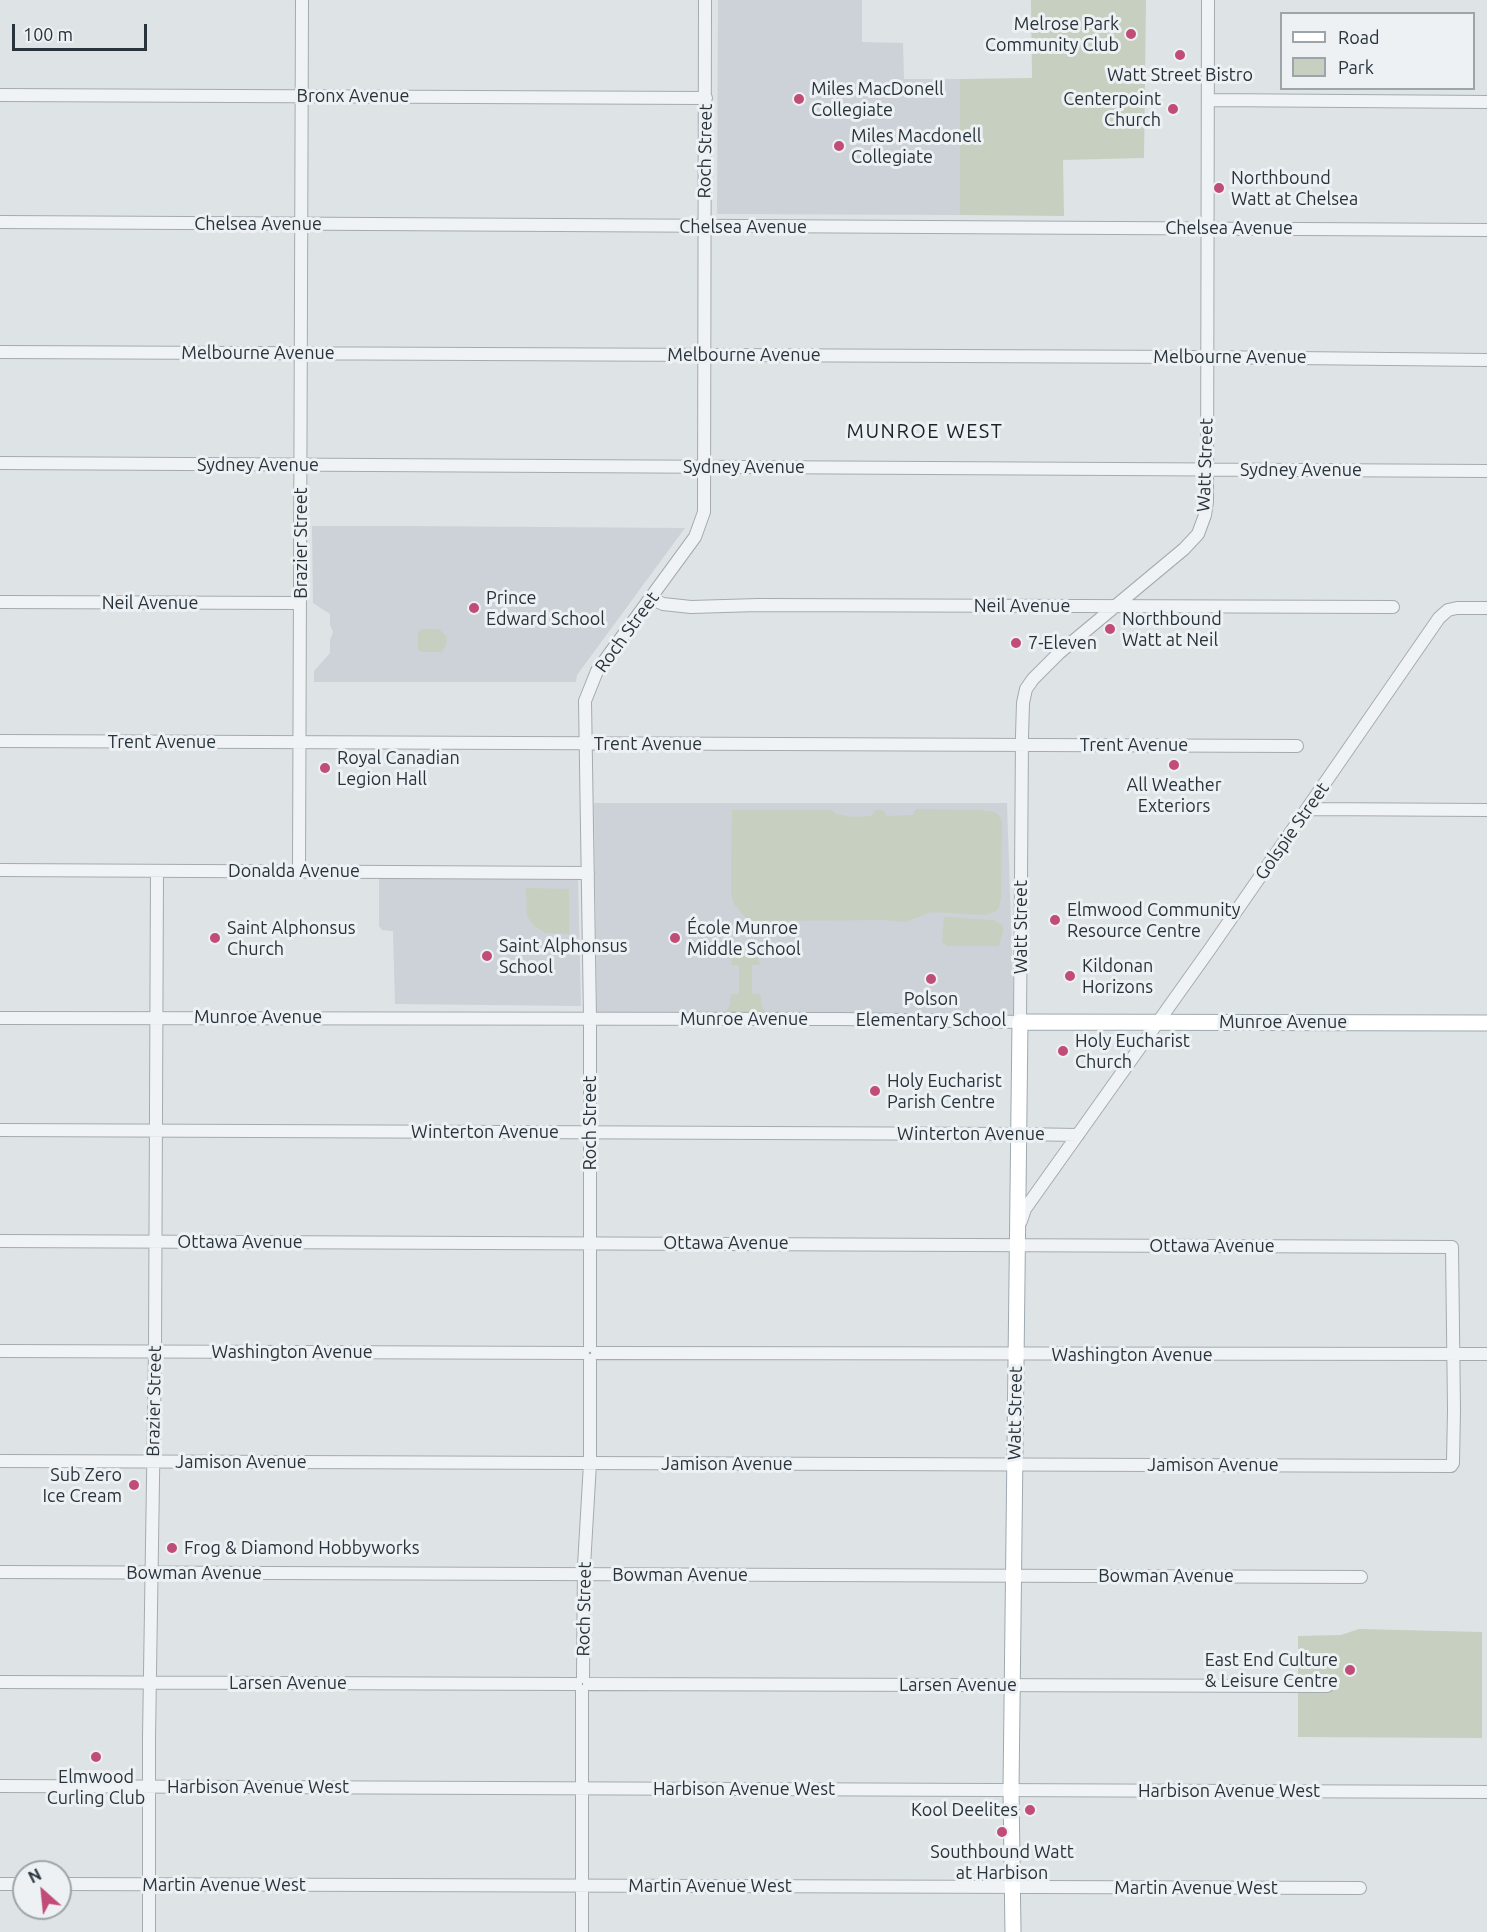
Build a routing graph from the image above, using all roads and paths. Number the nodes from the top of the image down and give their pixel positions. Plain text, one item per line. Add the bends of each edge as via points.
1 (302, 0) edge
2 (705, 0) edge
3 (1208, 0) edge
4 (0, 95) edge
5 (302, 96) junction
6 (706, 98) junction
7 (1208, 100) junction
8 (1487, 102) edge
9 (0, 222) edge
10 (301, 224) junction
11 (704, 227) junction
12 (1208, 228) junction
13 (1487, 230) edge
14 (0, 352) edge
15 (300, 353) junction
16 (704, 355) junction
17 (1207, 357) junction
18 (1487, 360) edge
19 (0, 463) edge
20 (301, 466) junction
21 (704, 467) junction
22 (1207, 469) junction
23 (1487, 471) edge
24 (651, 599) junction
25 (0, 602) edge
26 (300, 603) junction
27 (1114, 607) junction
28 (1393, 607) dead end
29 (1487, 608) edge
30 (0, 741) edge
31 (300, 742) junction
32 (585, 744) junction
33 (1022, 745) junction
34 (1297, 746) dead end
35 (1307, 808) junction
36 (1487, 810) edge
37 (0, 870) edge
38 (299, 870) junction
39 (157, 871) junction
40 (588, 873) junction
41 (156, 1017) junction
42 (0, 1018) edge
43 (590, 1018) junction
44 (1158, 1021) junction
45 (1020, 1022) junction
46 (1487, 1023) edge
47 (0, 1130) edge
48 (157, 1130) junction
49 (590, 1133) junction
50 (1018, 1134) junction
51 (1078, 1136) junction
52 (1017, 1238) junction
53 (0, 1241) edge
54 (156, 1242) junction
55 (590, 1243) junction
56 (0, 1351) edge
57 (155, 1352) junction
58 (590, 1353) junction
59 (1453, 1354) junction
60 (1487, 1354) edge
61 (1016, 1355) junction
62 (0, 1461) edge
63 (154, 1462) junction
64 (590, 1463) junction
65 (1014, 1465) junction
66 (0, 1572) edge
67 (153, 1573) junction
68 (584, 1574) junction
69 (1013, 1576) junction
70 (1361, 1577) dead end
71 (0, 1682) edge
72 (151, 1682) junction
73 (583, 1684) junction
74 (1013, 1686) junction
75 (1327, 1686) dead end
76 (0, 1786) edge
77 (150, 1786) junction
78 (582, 1788) junction
79 (1011, 1790) junction
80 (1487, 1792) edge
81 (72, 1884) edge
82 (149, 1885) junction
83 (581, 1886) junction
84 (1011, 1887) junction
85 (1360, 1888) dead end
86 (149, 1932) edge
87 (582, 1932) edge
88 (1012, 1932) edge

1 - 5 street, Brazier Street
2 - 6 street, Roch Street
3 - 7 street, Watt Street
4 - 5 street, Bronx Avenue
5 - 6 street, Bronx Avenue
5 - 10 street, Brazier Street
6 - 11 street, Roch Street
7 - 8 street
7 - 12 street, Watt Street
9 - 10 street, Chelsea Avenue
10 - 11 street, Chelsea Avenue
10 - 15 street, Brazier Street
11 - 12 street, Chelsea Avenue
11 - 16 street, Roch Street
12 - 13 street, Chelsea Avenue
12 - 17 street, Watt Street
14 - 15 street, Melbourne Avenue
15 - 16 street, Melbourne Avenue
15 - 20 street, Brazier Street
16 - 17 street, Melbourne Avenue
16 - 21 street, Roch Street
17 - 18 street, Melbourne Avenue
17 - 22 street, Watt Street
19 - 20 street, Sydney Avenue
20 - 21 street, Sydney Avenue
20 - 26 street, Brazier Street
21 - 22 street, Sydney Avenue
21 - 24 street, Roch Street via 702,522
22 - 23 street, Sydney Avenue
22 - 27 street, Watt Street via 1207,502 1198,534
24 - 27 street, Neil Avenue via 691,607
24 - 32 street, Roch Street via 597,671 585,701
25 - 26 street, Neil Avenue
26 - 31 street, Brazier Street
27 - 28 street, Neil Avenue
27 - 33 street, Watt Street via 1059,653 1026,689
29 - 35 street, Golspie Street via 1457,608 1439,618
30 - 31 street, Trent Avenue
31 - 32 street, Trent Avenue
31 - 38 street, Brazier Street
32 - 33 street, Trent Avenue
32 - 40 street, Roch Street
33 - 34 street, Trent Avenue
33 - 45 street, Watt Street
35 - 36 street
35 - 44 street, Golspie Street
37 - 39 street, Donalda Avenue
38 - 39 street, Donalda Avenue
38 - 40 street, Donalda Avenue
39 - 41 street, Brazier Street
40 - 43 street, Roch Street
41 - 42 street, Munroe Avenue
41 - 43 street, Munroe Avenue
41 - 48 street, Brazier Street
43 - 45 street, Munroe Avenue
43 - 49 street, Roch Street
44 - 45 main road, Munroe Avenue
44 - 46 main road, Munroe Avenue
44 - 51 street, Golspie Street
45 - 50 main road, Watt Street
47 - 48 street, Winterton Avenue
48 - 49 street, Winterton Avenue
48 - 54 street, Brazier Street
49 - 50 street, Winterton Avenue
49 - 55 street, Roch Street
50 - 51 street, Winterton Avenue
50 - 52 main road, Watt Street
51 - 52 street, Golspie Street via 1025,1209
52 - 55 street, Ottawa Avenue
52 - 59 street, Ottawa Avenue via 1452,1246
52 - 61 main road, Watt Street
53 - 54 street, Ottawa Avenue
54 - 55 street, Ottawa Avenue
54 - 57 street, Brazier Street
55 - 58 street, Roch Street
56 - 57 street, Washington Avenue
57 - 58 street, Washington Avenue
57 - 63 street, Brazier Street
58 - 61 street, Washington Avenue
58 - 64 street, Roch Street
59 - 60 street, Washington Avenue
59 - 61 street, Washington Avenue
59 - 65 street, Jamison Avenue via 1450,1466
61 - 65 main road, Watt Street
62 - 63 street, Jamison Avenue
63 - 64 street, Jamison Avenue
63 - 67 street, Brazier Street
64 - 65 street, Jamison Avenue
64 - 68 street, Roch Street
65 - 69 main road, Watt Street
66 - 67 street, Bowman Avenue
67 - 68 street, Bowman Avenue
67 - 72 street, Brazier Street
68 - 69 street, Bowman Avenue
68 - 73 street, Roch Street
69 - 70 street, Bowman Avenue
69 - 74 main road, Watt Street
71 - 72 street, Larsen Avenue
72 - 73 street, Larsen Avenue
72 - 77 street, Brazier Street
73 - 74 street, Larsen Avenue
73 - 78 street, Roch Street
74 - 75 street, Larsen Avenue
74 - 79 main road, Watt Street
76 - 77 street, Harbison Avenue West
77 - 78 street, Harbison Avenue West
77 - 82 street, Brazier Street
78 - 79 street, Harbison Avenue West
78 - 83 street, Roch Street
79 - 80 street, Harbison Avenue West
79 - 84 main road, Watt Street
81 - 82 street, Martin Avenue West
82 - 83 street, Martin Avenue West
82 - 86 street, Brazier Street
83 - 84 street, Martin Avenue West
83 - 87 street, Roch Street
84 - 85 street, Martin Avenue West
84 - 88 main road, Watt Street

